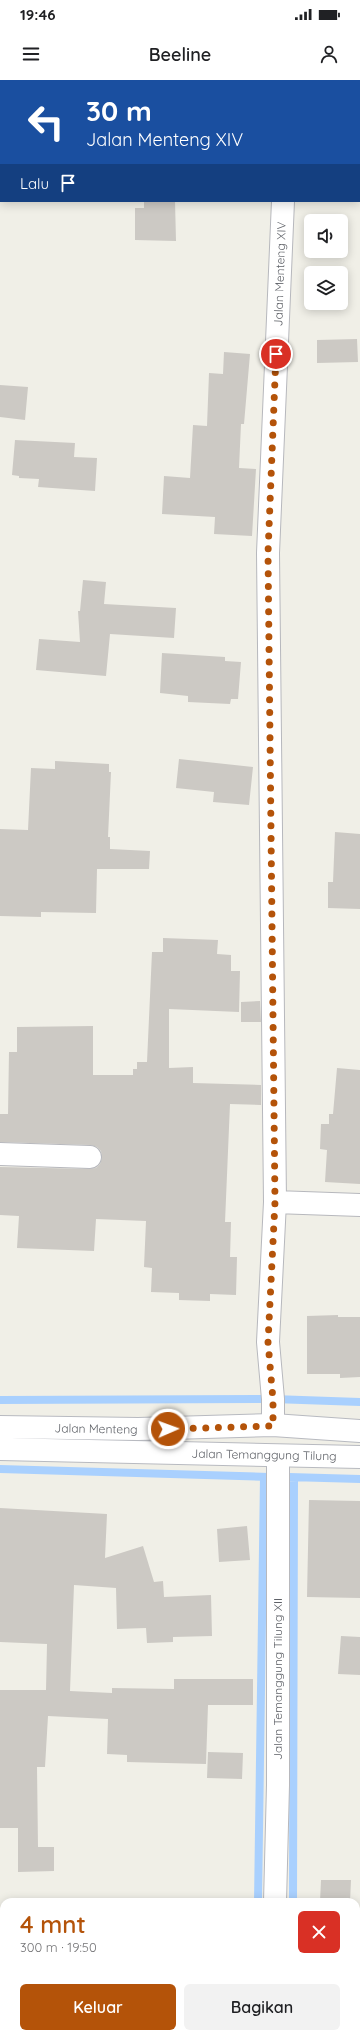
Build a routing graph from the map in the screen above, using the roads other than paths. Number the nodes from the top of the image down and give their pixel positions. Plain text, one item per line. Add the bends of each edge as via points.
1 (283, 202) edge
2 (0, 1154) edge
3 (90, 1157) dead end
4 (275, 1202) junction
5 (360, 1205) edge
6 (273, 1426) junction
7 (0, 1427) edge
8 (360, 1431) edge
9 (0, 1448) edge
10 (278, 1456) junction
11 (360, 1457) edge
12 (275, 1898) edge

1 - 4 street, Jalan Menteng XIV via 268,553
2 - 3 street
4 - 5 street
4 - 6 street, Jalan Menteng XIV via 268,1342
6 - 7 street, Jalan Menteng via 138,1430
6 - 8 street, Jalan Menteng
9 - 10 street, Jalan Temanggung Tilung
10 - 11 street, Jalan Temanggung Tilung
10 - 12 street, Jalan Temanggung Tilung XII via 278,1785

